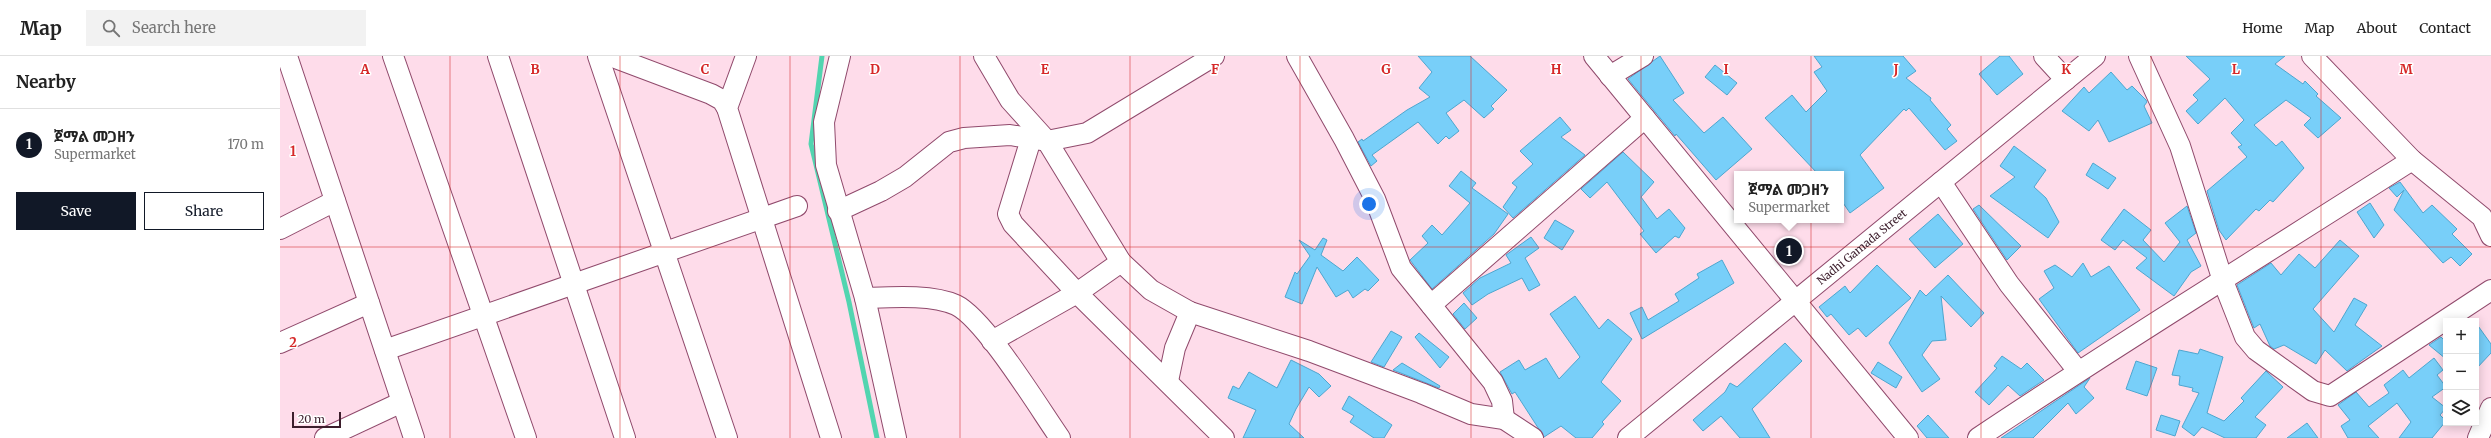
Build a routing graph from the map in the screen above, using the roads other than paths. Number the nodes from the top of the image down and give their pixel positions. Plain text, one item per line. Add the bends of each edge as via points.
1 (287, 56) edge
2 (393, 56) edge
3 (498, 56) edge
4 (598, 56) edge
5 (610, 56) edge
6 (840, 56) edge
7 (984, 56) edge
8 (1214, 56) edge
9 (1297, 56) edge
10 (1594, 56) edge
11 (1643, 56) edge
12 (2044, 56) edge
13 (2095, 56) edge
14 (2139, 56) edge
15 (2312, 56) edge
16 (747, 57) edge
17 (1610, 76) junction
18 (2066, 80) junction
19 (728, 106) junction
20 (1645, 118) junction
21 (1039, 140) junction
22 (2412, 160) junction
23 (1941, 182) junction
24 (335, 201) junction
25 (797, 206) dead end
26 (838, 211) junction
27 (760, 219) junction
28 (280, 229) edge
29 (2491, 236) edge
30 (664, 252) junction
31 (1122, 262) junction
32 (2223, 281) junction
33 (573, 284) junction
34 (2491, 290) edge
35 (1077, 293) junction
36 (865, 298) junction
37 (1796, 301) junction
38 (369, 303) junction
39 (1431, 305) junction
40 (1190, 312) junction
41 (482, 314) junction
42 (992, 341) junction
43 (280, 343) edge
44 (385, 350) junction
45 (2078, 371) junction
46 (1168, 381) junction
47 (402, 402) junction
48 (2491, 408) edge
49 (1504, 419) junction
50 (325, 438) edge
51 (414, 438) edge
52 (526, 438) edge
53 (625, 438) edge
54 (727, 438) edge
55 (831, 438) edge
56 (896, 438) edge
57 (1060, 438) edge
58 (1224, 438) edge
59 (1533, 438) edge
60 (1628, 438) edge
61 (1908, 438) edge
62 (1978, 438) edge
63 (2478, 438) edge

1 - 24 street
2 - 41 street
3 - 33 street
4 - 30 street
5 - 19 street via 711,94
6 - 26 street via 824,122 826,166
7 - 21 street via 1010,100
8 - 21 street via 1088,133
9 - 39 street via 1344,139 1374,199 1401,268
10 - 17 street
11 - 17 street
12 - 18 street
13 - 18 street, Nadhi Gamada Street
14 - 32 street via 2180,146
15 - 22 street
16 - 19 street
17 - 20 street
18 - 23 street, Nadhi Gamada Street
19 - 27 street
20 - 37 street
20 - 39 street
21 - 26 street via 1010,135 964,138 949,142 905,178
21 - 31 street
21 - 35 street via 1008,214 1013,224
22 - 29 street via 2482,217
22 - 32 street
23 - 37 street, Nadhi Gamada Street
23 - 45 street via 2009,284
24 - 28 street
24 - 38 street
25 - 27 street
26 - 36 street
27 - 30 street
27 - 55 street
30 - 33 street
30 - 54 street
31 - 35 street
31 - 40 street via 1151,290
32 - 34 street via 2245,337 2256,350 2313,391 2330,396
32 - 45 street
33 - 41 street
33 - 53 street
35 - 42 street
35 - 46 street
36 - 42 street via 918,297 956,305 981,326
36 - 56 street
37 - 60 street, Nadhi Gamada Street
37 - 61 street
38 - 43 street
38 - 44 street
39 - 49 street via 1493,382 1502,401
40 - 46 street via 1175,348
40 - 49 street via 1316,354 1471,414
41 - 44 street
41 - 52 street
42 - 57 street
44 - 47 street
45 - 62 street
46 - 58 street
47 - 50 street
47 - 51 street
48 - 63 street
49 - 59 street

